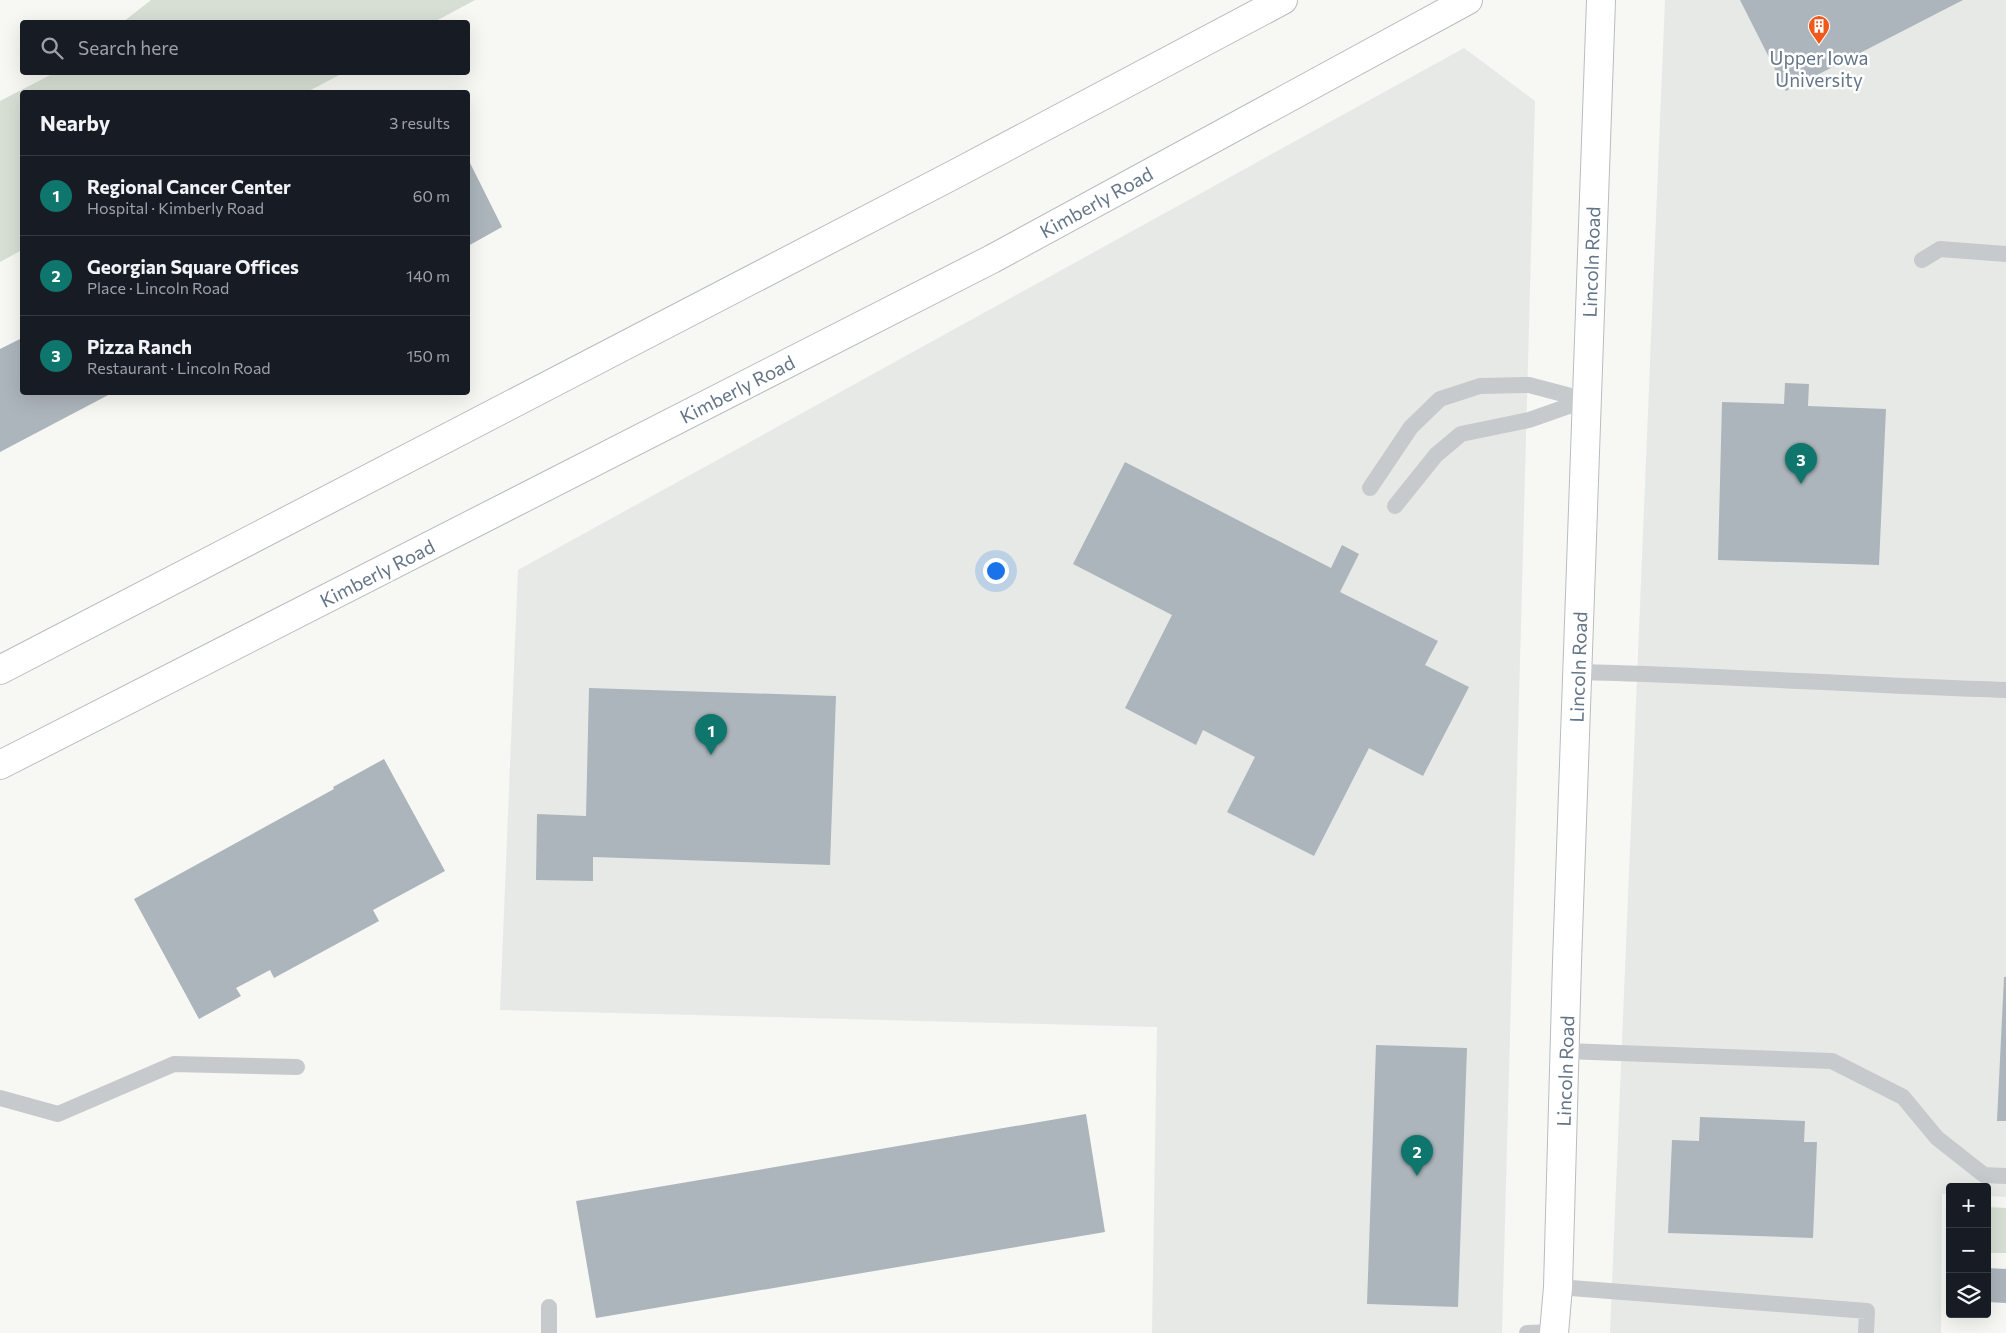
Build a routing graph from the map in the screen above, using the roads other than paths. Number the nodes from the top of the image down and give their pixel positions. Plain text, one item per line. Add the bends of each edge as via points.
1 (1283, 0) edge
2 (1468, 0) edge
3 (1601, 0) edge
4 (2006, 254) edge
5 (1922, 260) dead end
6 (1586, 400) junction
7 (1370, 488) dead end
8 (1395, 506) dead end
9 (0, 670) edge
10 (1578, 672) junction
11 (2006, 690) edge
12 (0, 766) edge
13 (1566, 1051) junction
14 (297, 1068) dead end
15 (0, 1098) edge
16 (2006, 1176) edge
17 (1558, 1287) junction
18 (549, 1307) dead end
19 (1554, 1332) edge
20 (549, 1333) edge
21 (1527, 1333) edge
22 (1866, 1333) edge

1 - 9 main road via 946,179
2 - 12 main road, Kimberly Road via 992,259
3 - 6 main road, Lincoln Road
4 - 5 lane via 1940,249
6 - 7 lane via 1529,384 1480,386 1440,399 1411,427
6 - 8 lane via 1529,420 1461,434 1436,455
6 - 10 main road, Lincoln Road
10 - 11 lane
10 - 13 main road, Lincoln Road
13 - 16 lane via 1832,1061 1903,1097 1937,1138 1984,1174
13 - 17 main road, Lincoln Road
14 - 15 lane via 174,1064 58,1114
17 - 19 main road, Lincoln Road
17 - 22 lane via 1867,1311
18 - 20 lane
19 - 21 lane

